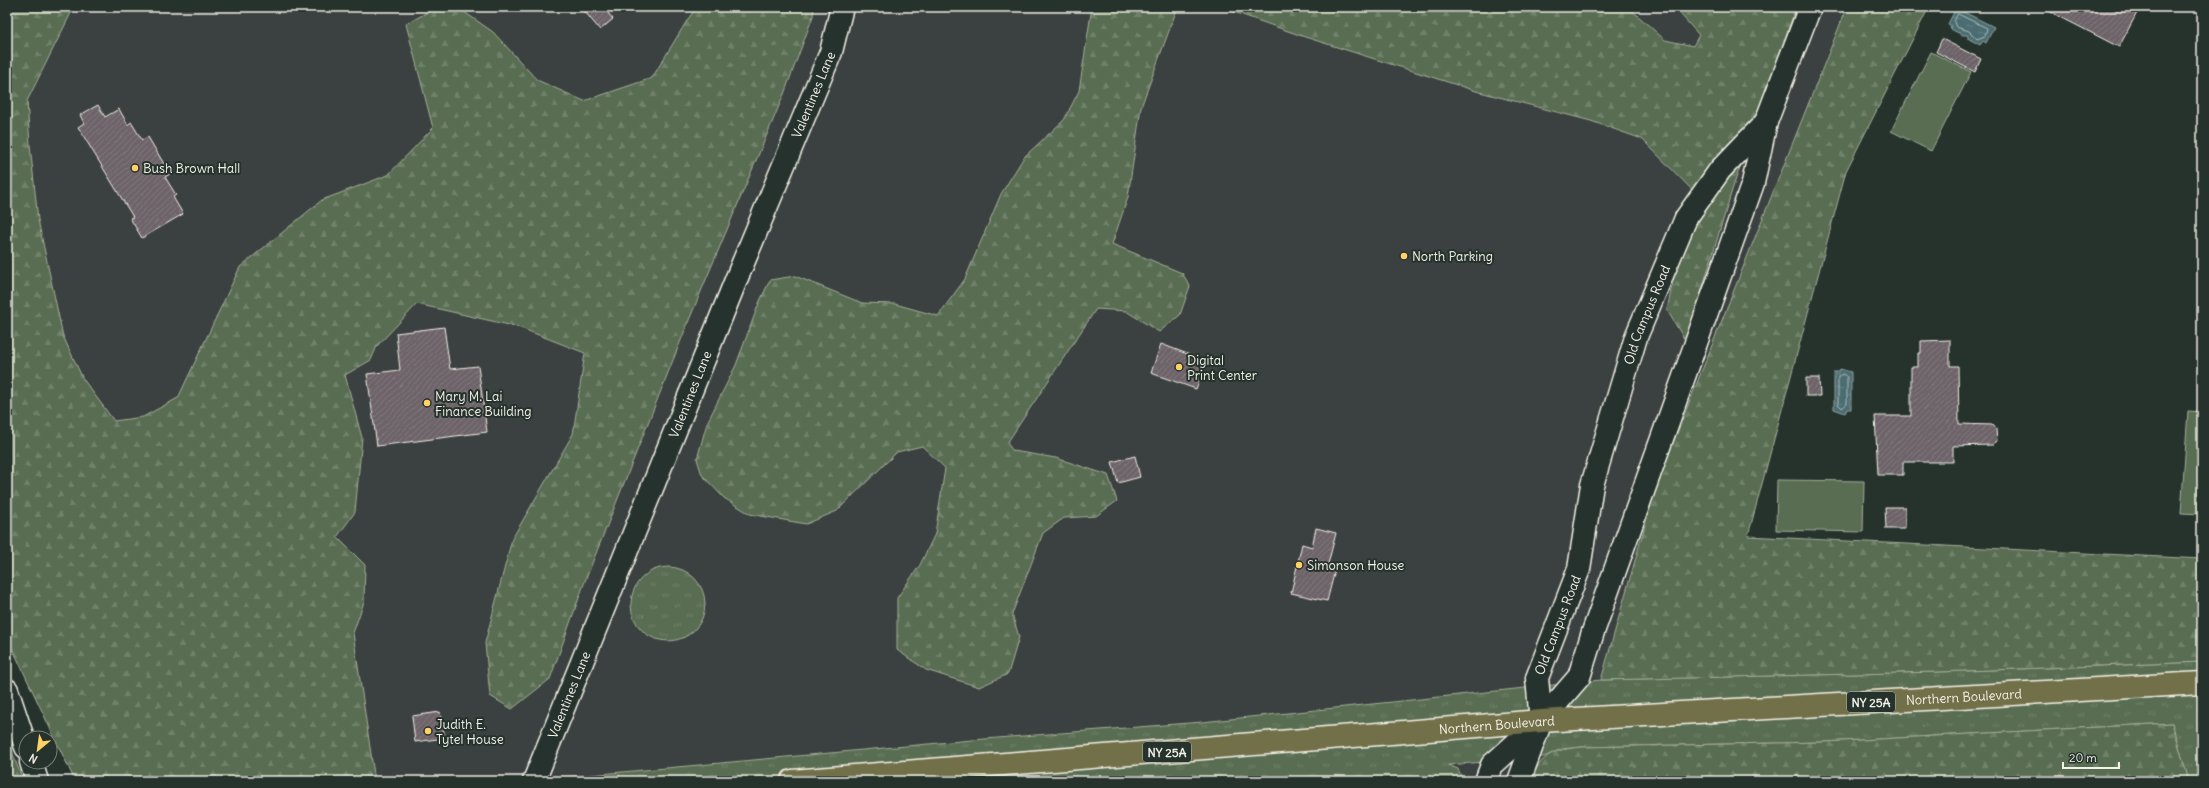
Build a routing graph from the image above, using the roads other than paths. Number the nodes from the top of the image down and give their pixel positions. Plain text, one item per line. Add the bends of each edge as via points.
1 (842, 7) edge
2 (1810, 7) edge
3 (1766, 122) junction
4 (2202, 683) edge
5 (7, 690) edge
6 (1541, 721) junction
7 (20, 730) edge
8 (34, 770) edge
9 (37, 781) edge
10 (534, 781) edge
11 (792, 781) edge
12 (1486, 781) edge
13 (1519, 781) edge

1 - 10 street, Valentines Lane via 831,52
2 - 3 street, Old Campus Road
3 - 6 street, Old Campus Road via 1753,183 1690,356 1579,678
3 - 6 street, Old Campus Road via 1720,170 1686,218 1636,337 1592,485 1579,568 1536,678
4 - 6 main road, Northern Boulevard / NY 25A
5 - 7 street
6 - 11 main road, Northern Boulevard / NY 25A
6 - 12 street via 1492,765
6 - 13 street
8 - 9 street

